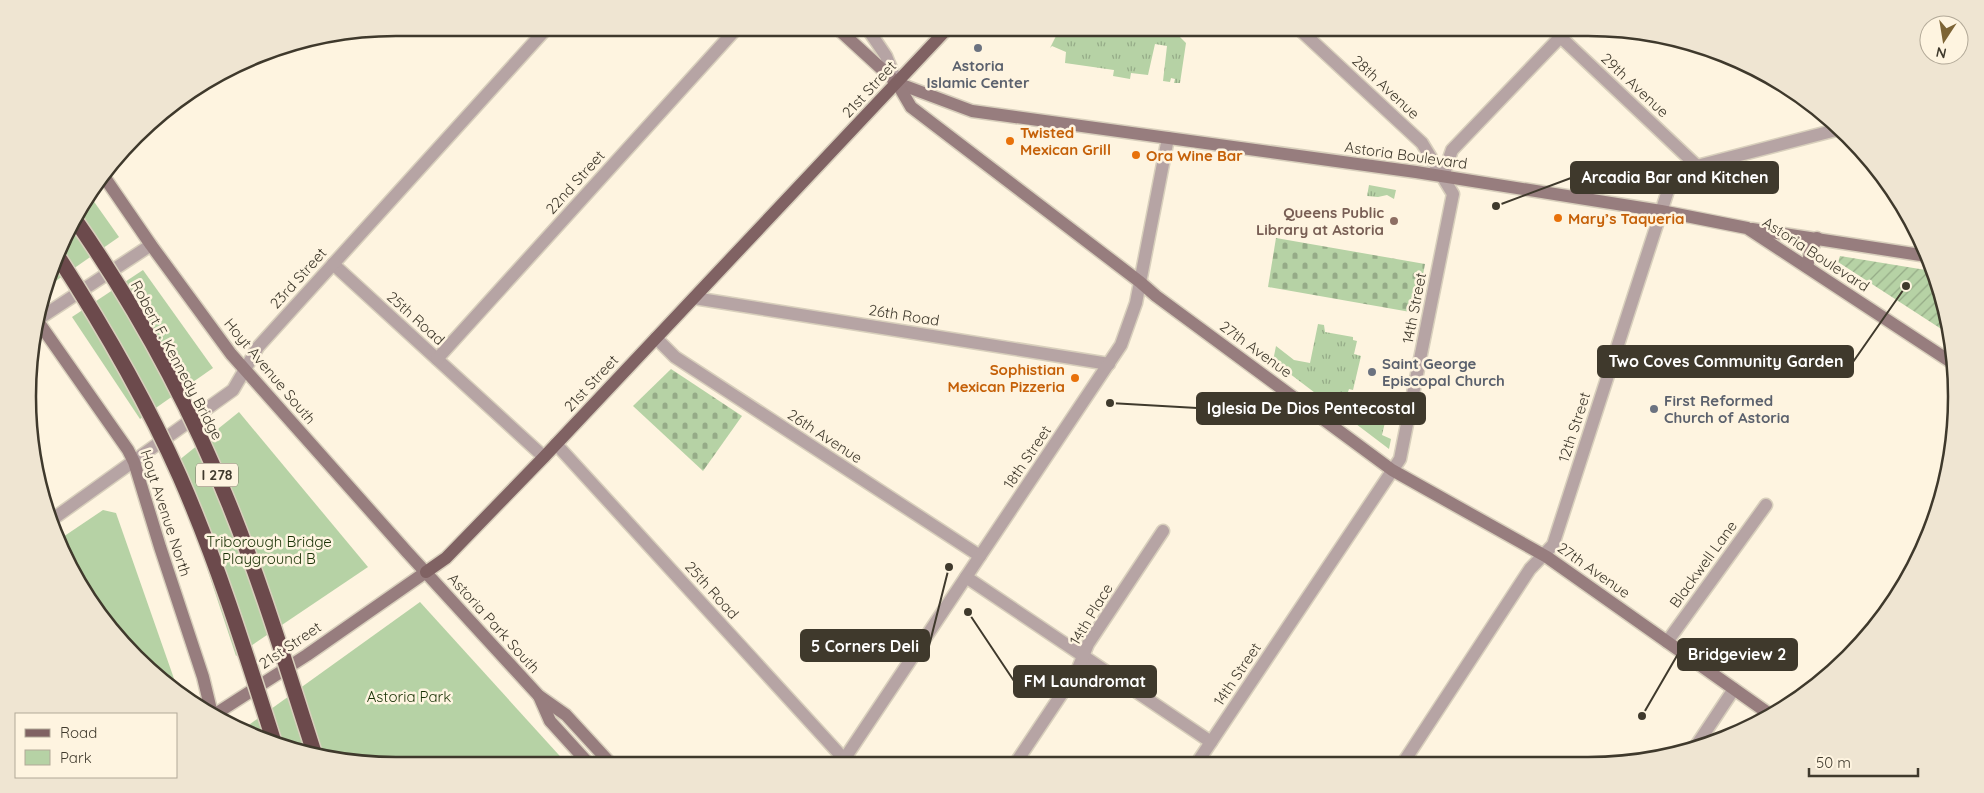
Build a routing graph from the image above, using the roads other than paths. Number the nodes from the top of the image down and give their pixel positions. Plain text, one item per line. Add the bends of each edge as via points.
1 (541, 36) edge
2 (730, 36) edge
3 (847, 36) edge
4 (872, 36) edge
5 (941, 36) edge
6 (1307, 36) edge
7 (1555, 36) edge
8 (1565, 36) edge
9 (897, 83) junction
10 (1831, 131) edge
11 (1168, 138) junction
12 (1696, 166) junction
13 (1444, 176) junction
14 (108, 182) edge
15 (1661, 211) junction
16 (79, 226) edge
17 (1747, 228) junction
18 (1817, 238) junction
19 (151, 245) junction
20 (1918, 255) edge
21 (62, 263) edge
22 (333, 264) junction
23 (1807, 267) junction
24 (1140, 282) junction
25 (694, 298) junction
26 (46, 314) edge
27 (43, 328) edge
28 (656, 338) junction
29 (437, 359) junction
30 (1946, 359) edge
31 (1109, 364) junction
32 (245, 370) junction
33 (556, 444) junction
34 (544, 456) junction
35 (134, 462) junction
36 (1392, 470) junction
37 (1766, 505) dead end
38 (57, 516) edge
39 (1163, 531) dead end
40 (1543, 555) junction
41 (980, 556) junction
42 (426, 572) junction
43 (966, 577) junction
44 (1667, 642) junction
45 (1084, 656) junction
46 (1734, 689) junction
47 (539, 696) junction
48 (210, 704) edge
49 (1764, 710) edge
50 (221, 711) edge
51 (272, 734) edge
52 (1701, 739) edge
53 (1211, 742) junction
54 (312, 746) edge
55 (583, 757) edge
56 (605, 757) edge
57 (838, 757) edge
58 (845, 757) edge
59 (1020, 757) edge
60 (1201, 757) edge
61 (1407, 757) edge

1 - 22 street, 23rd Street
2 - 29 street, 22nd Street
3 - 9 main road, Astoria Boulevard
4 - 9 street via 886,56
5 - 9 main road, 21st Street
6 - 13 street, 28th Avenue via 1422,143
7 - 13 street via 1452,150
8 - 12 street, 29th Avenue
9 - 11 main road, Astoria Boulevard via 972,111
9 - 24 main road, 27th Avenue via 911,107
9 - 25 main road, 21st Street
10 - 12 street, 12th Street
11 - 13 main road, Astoria Boulevard
11 - 24 street, 18th Street
12 - 15 street, 12th Street via 1674,172
13 - 15 main road, Astoria Boulevard
13 - 36 street, 14th Street via 1453,194 1402,454
14 - 19 main road, Hoyt Avenue South
15 - 17 main road, Astoria Boulevard
15 - 40 street, 12th Street via 1553,545
16 - 54 highway, Robert F. Kennedy Bridge / I 278, bridge via 140,323 208,454 249,556
17 - 18 main road
17 - 23 main road, Astoria Boulevard
18 - 20 main road
18 - 23 main road
19 - 26 street
19 - 32 main road, Hoyt Avenue South
21 - 51 highway, I 278, bridge via 108,336 180,476 222,584
22 - 29 street, 25th Road
22 - 32 street, 23rd Street via 258,347
23 - 30 main road, Astoria Boulevard
24 - 31 street, 18th Street via 1129,326
24 - 36 main road, 27th Avenue
25 - 28 main road, 21st Street
25 - 31 street, 26th Road
27 - 35 main road, Hoyt Avenue North
28 - 33 main road, 21st Street
28 - 41 street, 26th Avenue via 674,357
29 - 34 street, 25th Road
31 - 41 street, 18th Street
32 - 35 street, 23rd Street via 233,390
32 - 42 main road, Hoyt Avenue South
33 - 34 main road, 21st Street
33 - 57 street, 25th Road
34 - 42 main road, 21st Street via 446,558
35 - 38 street, 23rd Street
35 - 48 main road, Hoyt Avenue North
36 - 40 main road, 27th Avenue
36 - 53 street, 14th Street
37 - 44 street, Blackwell Lane
39 - 45 street, 14th Place via 1088,644
40 - 44 main road, 27th Avenue
40 - 61 street, 12th Street via 1530,569
41 - 43 street, 18th Street
42 - 47 main road, Astoria Park South
42 - 50 main road, 21st Street
43 - 45 street
43 - 58 street, 18th Street
44 - 46 main road, 27th Avenue
45 - 53 street
45 - 59 street, 14th Place
46 - 49 main road, 27th Avenue
46 - 52 street
47 - 55 main road, Astoria Park South via 550,721
47 - 56 main road, Astoria Park South via 566,715
53 - 60 street, 14th Street

